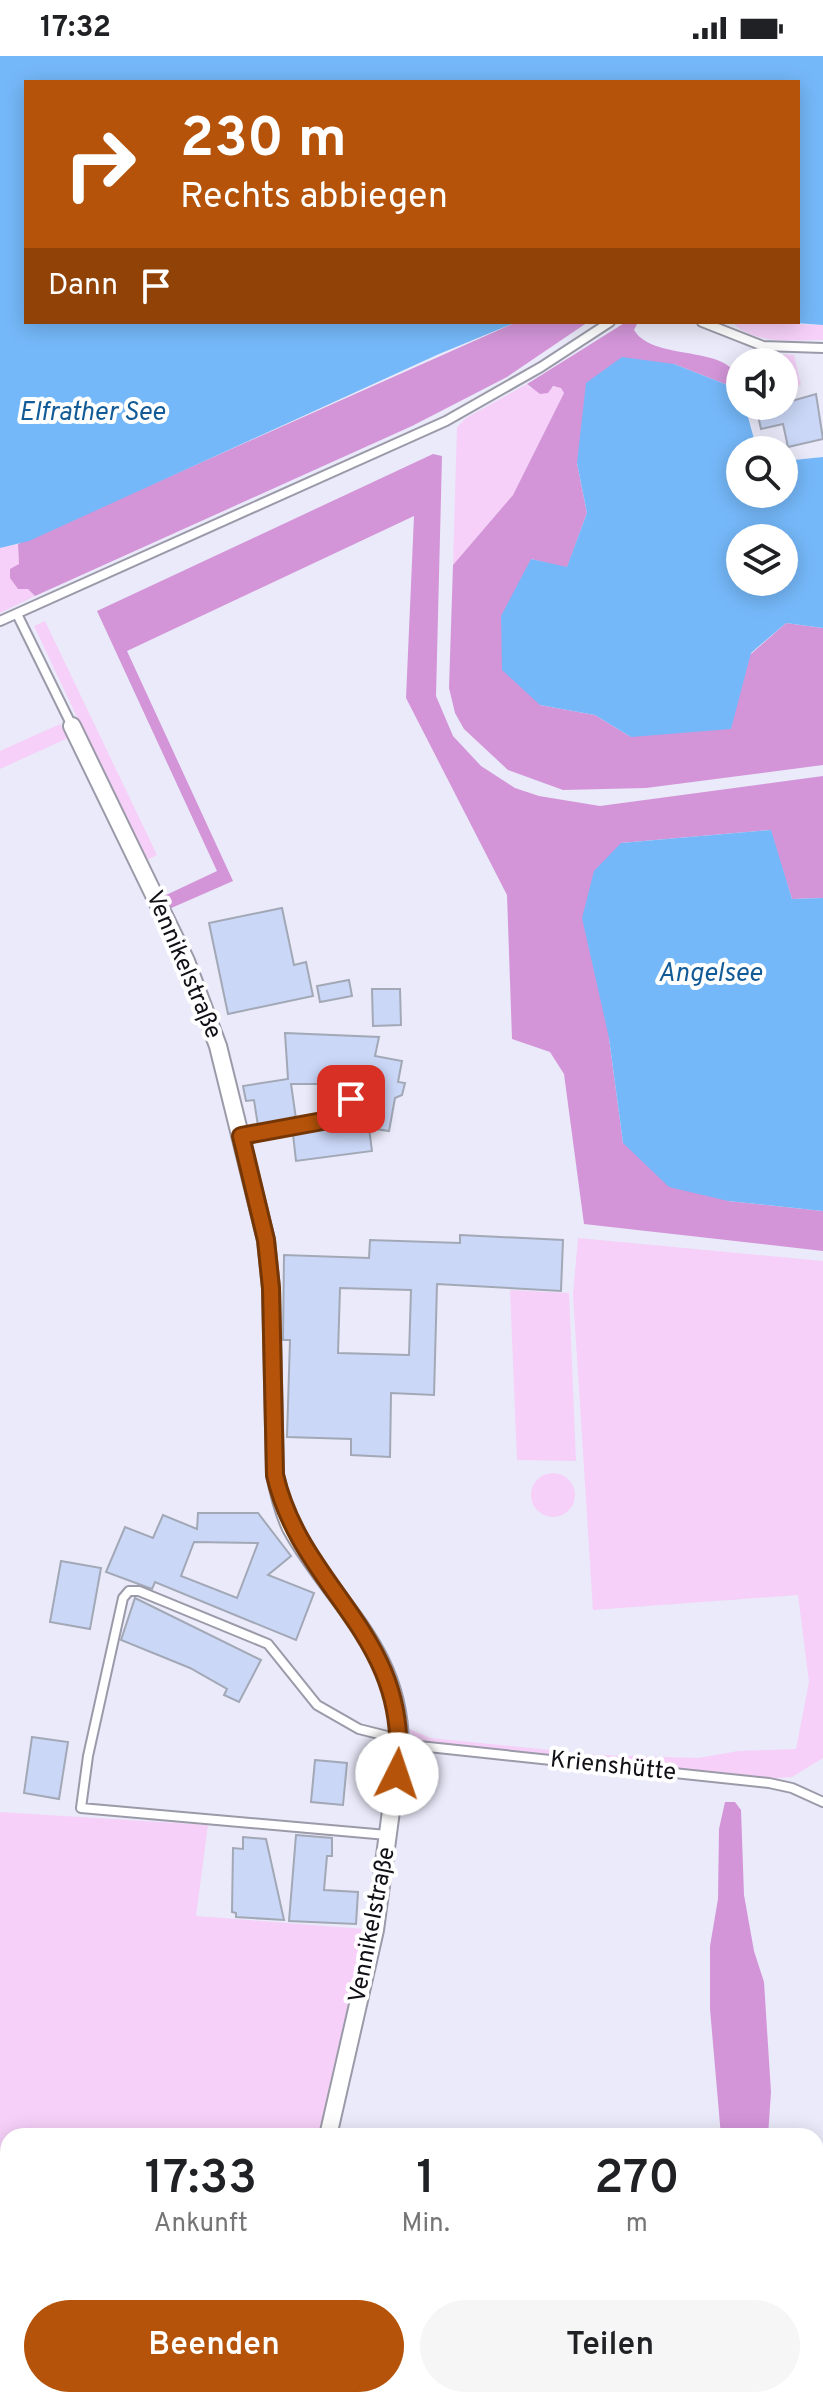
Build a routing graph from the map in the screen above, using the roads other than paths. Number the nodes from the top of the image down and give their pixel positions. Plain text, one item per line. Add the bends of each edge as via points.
1 (607, 324) edge
2 (707, 324) edge
3 (823, 348) edge
4 (17, 614) junction
5 (0, 621) edge
6 (72, 726) joint
7 (351, 1099) dead end
8 (241, 1136) junction
9 (400, 1741) junction
10 (823, 1802) edge
11 (390, 1836) junction
12 (330, 2128) edge

1 - 4 lane via 446,421
2 - 3 lane via 763,346
4 - 5 lane
4 - 6 lane
6 - 8 street, Vennikelstraße via 204,1005
7 - 8 lane via 328,1120
8 - 9 street, Vennikelstraße via 266,1240 275,1475 282,1504 292,1528 371,1641 391,1690
9 - 10 lane, Krienshütte via 769,1783
9 - 11 street, Vennikelstraße
9 - 11 lane, Krienshütte via 359,1729 317,1705 268,1644 129,1591 108,1656 80,1799 81,1808 88,1811
11 - 12 street, Vennikelstraße via 375,1930

